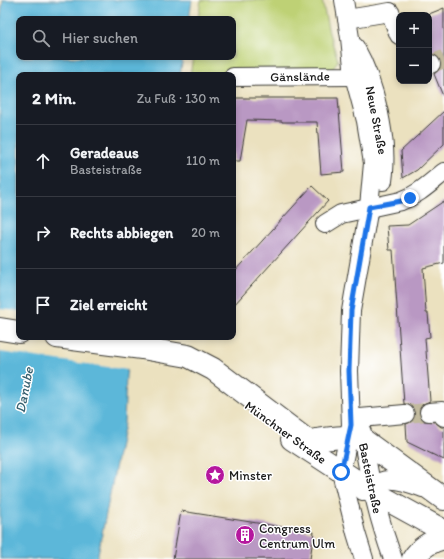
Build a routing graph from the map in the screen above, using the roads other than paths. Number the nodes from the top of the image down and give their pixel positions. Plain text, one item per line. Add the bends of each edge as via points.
1 (344, 0) edge
2 (347, 19) junction
3 (396, 27) edge
4 (361, 75) junction
5 (236, 77) edge
6 (444, 172) edge
7 (374, 206) junction
8 (325, 224) dead end
9 (0, 329) edge
10 (16, 332) edge
11 (79, 340) edge
12 (166, 352) junction
13 (405, 414) tunnel mouth
14 (360, 418) junction
15 (355, 439) junction
16 (341, 472) junction
17 (370, 488) junction
18 (439, 495) edge
19 (351, 511) junction
20 (444, 531) edge
21 (444, 538) edge
22 (363, 558) edge
23 (393, 559) edge
24 (413, 559) edge

1 - 2 street, Neue Straße
2 - 3 street via 390,12
2 - 4 street, Neue Straße via 350,38 359,54
4 - 5 street, Gänslände
4 - 7 street, Neue Straße via 373,163
6 - 7 street via 410,198
7 - 8 street via 341,214
7 - 14 street, Basteistraße via 359,312 357,358
7 - 15 street, Basteistraße via 351,311 349,371 351,425
9 - 10 main road
11 - 12 main road
12 - 15 main road, Münchner Straße via 188,356 213,369 308,441
12 - 16 main road, Münchner Straße via 210,376 282,432
13 - 14 street
14 - 15 street, Basteistraße
15 - 16 street, Basteistraße
15 - 17 street, Basteistraße
15 - 18 main road
16 - 17 main road, Münchner Straße
16 - 19 street, Basteistraße
17 - 18 street via 386,480 392,480
17 - 19 street via 361,493
17 - 20 main road, Münchner Straße
17 - 23 street, Basteistraße
19 - 22 street, Basteistraße
21 - 24 main road via 422,548

